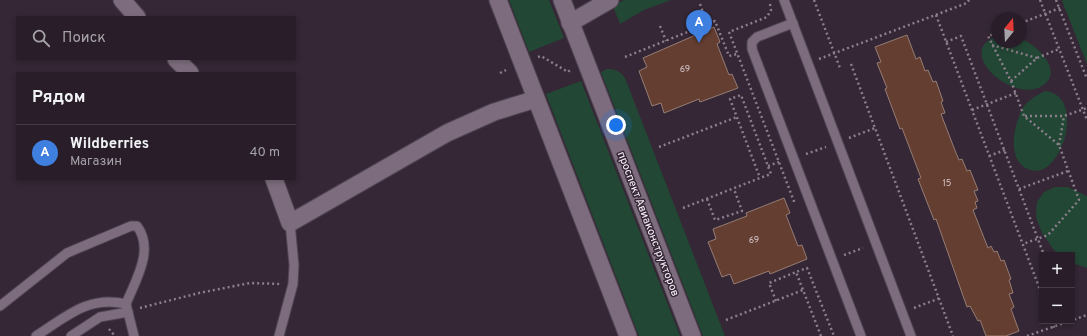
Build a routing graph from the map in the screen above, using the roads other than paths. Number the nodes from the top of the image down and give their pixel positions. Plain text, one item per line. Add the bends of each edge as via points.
1 (122, 0) edge
2 (498, 0) edge
3 (562, 0) edge
4 (610, 0) edge
5 (784, 0) edge
6 (136, 16) edge
7 (570, 23) junction
8 (793, 23) junction
9 (177, 60) edge
10 (189, 72) edge
11 (536, 99) junction
12 (274, 180) edge
13 (290, 223) junction
14 (0, 306) edge
15 (127, 308) junction
16 (36, 336) edge
17 (71, 336) edge
18 (134, 336) edge
19 (279, 336) edge
20 (628, 336) edge
21 (692, 336) edge
22 (861, 336) edge
23 (911, 336) edge

1 - 6 street
2 - 11 street
3 - 7 street, проспект Авиаконструкторов
4 - 7 street
5 - 8 lane
7 - 21 street, проспект Авиаконструкторов
8 - 22 lane via 757,36 752,42 752,49
8 - 23 lane
9 - 10 street
11 - 13 street via 494,112 447,133
11 - 20 street
12 - 13 street
13 - 19 lane via 293,284
14 - 15 lane via 67,253 131,226 137,226 144,246 143,262
15 - 16 lane via 113,301 98,302 86,306
15 - 17 lane via 100,317
15 - 18 lane

